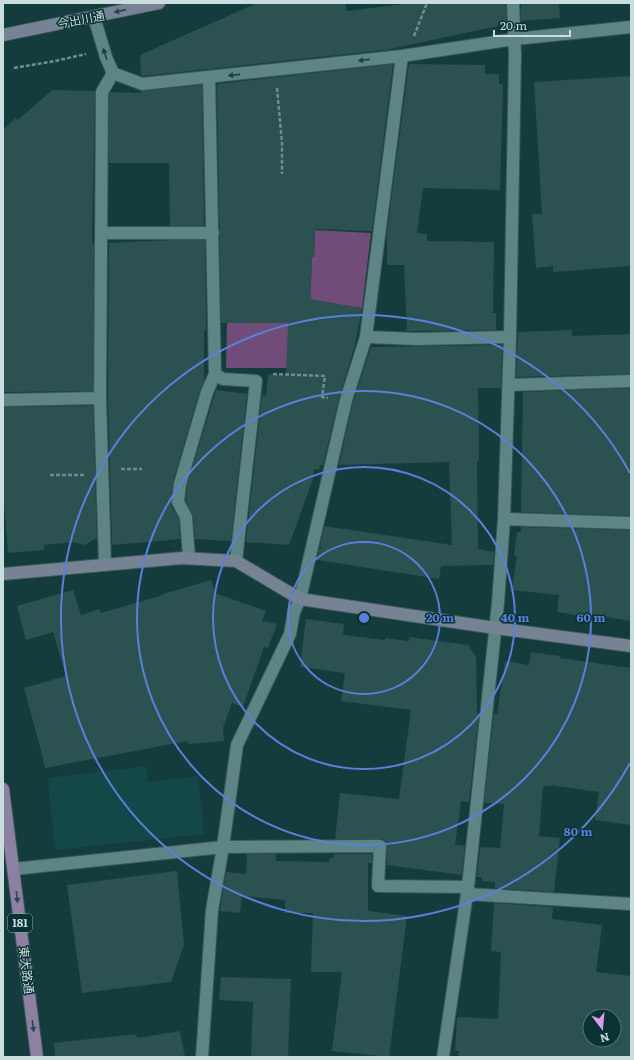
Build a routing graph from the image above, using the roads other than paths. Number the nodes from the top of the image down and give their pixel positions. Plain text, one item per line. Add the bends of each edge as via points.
1 (158, 3) edge
2 (513, 3) edge
3 (94, 17) junction
4 (631, 27) edge
5 (3, 35) edge
6 (515, 39) junction
7 (402, 56) junction
8 (113, 73) junction
9 (209, 77) junction
10 (101, 233) junction
11 (213, 233) junction
12 (366, 337) junction
13 (510, 337) junction
14 (216, 374) junction
15 (631, 381) edge
16 (509, 385) junction
17 (100, 398) junction
18 (3, 400) edge
19 (504, 519) junction
20 (631, 523) edge
21 (189, 558) junction
22 (236, 561) junction
23 (105, 565) junction
24 (3, 574) edge
25 (300, 599) junction
26 (495, 628) junction
27 (631, 646) edge
28 (3, 789) edge
29 (223, 846) junction
30 (14, 869) junction
31 (467, 891) junction
32 (631, 904) edge
33 (37, 1057) edge
34 (202, 1057) edge
35 (443, 1057) edge

1 -> 3 street, 今出川通
2 - 6 street
3 - 5 street, 今出川通
8 -> 3 street
4 - 6 street
6 - 7 street
6 - 13 street
7 -> 9 street
7 - 12 street
8 - 9 street via 142,84
8 - 10 street via 102,92
9 - 11 street
10 - 11 street
10 - 17 street
11 - 14 street
12 - 13 street
12 - 25 street via 346,400
13 - 16 street
14 - 21 street via 207,392 180,484 178,502 186,517
14 - 22 street via 223,379 256,381
15 - 16 street
16 - 19 street
17 - 18 street
17 - 23 street
19 - 20 street
19 - 26 street
21 - 22 street
21 - 23 street
22 - 25 street
23 - 24 street
25 - 26 street
25 - 29 street via 294,612 290,634 237,745
26 - 27 street
26 - 31 street
28 - 30 main road, 東大路通 / 181
29 - 30 street
29 - 31 street via 380,846 378,886
29 - 34 street via 212,910
30 -> 33 main road, 東大路通 / 181
31 - 32 street
31 - 35 street

